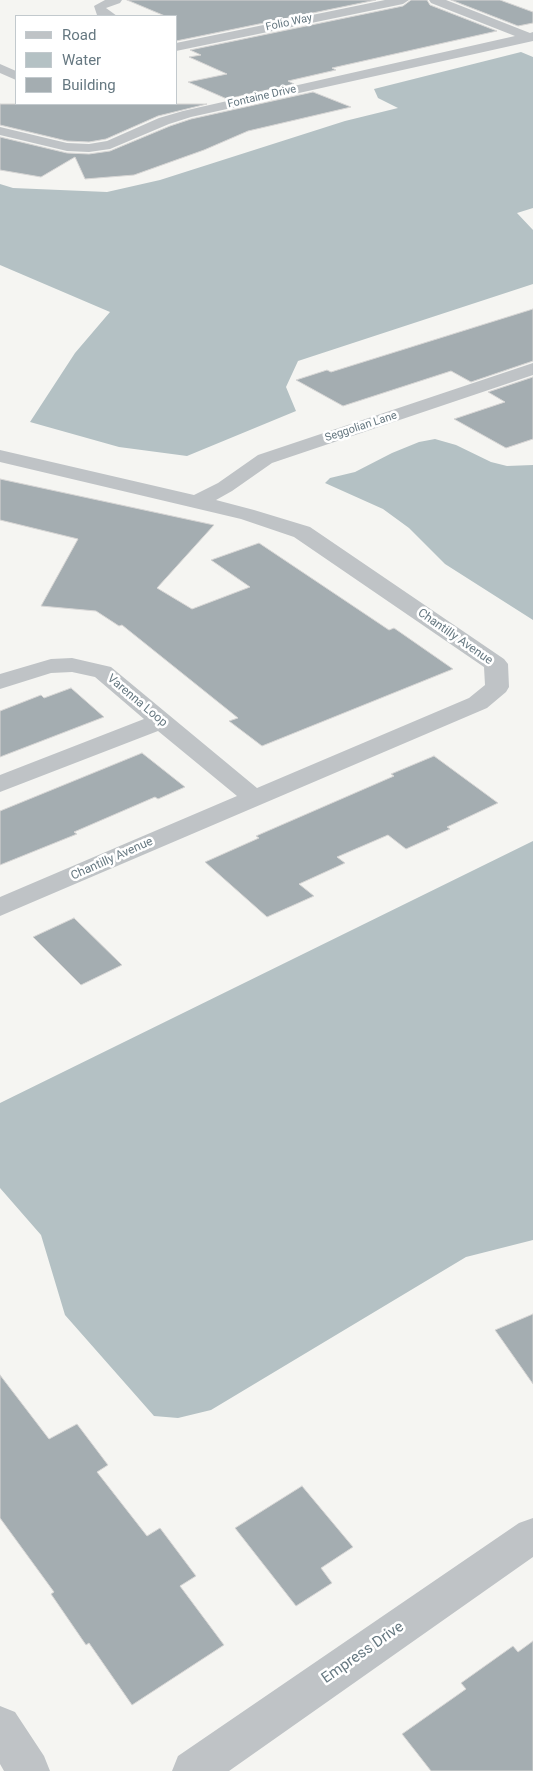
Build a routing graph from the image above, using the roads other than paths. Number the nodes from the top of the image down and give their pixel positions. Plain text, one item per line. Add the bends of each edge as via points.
1 (116, 0) edge
2 (403, 0) edge
3 (435, 0) edge
4 (108, 15) edge
5 (531, 37) edge
6 (178, 45) edge
7 (0, 68) edge
8 (15, 76) edge
9 (0, 131) edge
10 (533, 369) edge
11 (0, 456) edge
12 (197, 502) junction
13 (0, 682) edge
14 (161, 721) junction
15 (0, 784) edge
16 (253, 798) junction
17 (0, 907) edge
18 (533, 1535) edge
19 (0, 1726) edge
20 (28, 1771) edge
21 (193, 1771) edge

1 - 4 street via 100,6 101,12
2 - 6 street, Folio Way
3 - 5 street
5 - 9 street, Fontaine Drive via 188,114 110,145 67,147
7 - 8 street
10 - 12 street, Seggolian Lane via 265,459
11 - 12 street, Chantilly Avenue
12 - 16 street, Chantilly Avenue via 302,532 496,664 497,687 478,703
13 - 14 street, Varenna Loop via 27,672 49,656 103,672
14 - 15 street
14 - 16 street, Varenna Loop
16 - 17 street, Chantilly Avenue
18 - 21 street, Empress Drive
19 - 20 street

